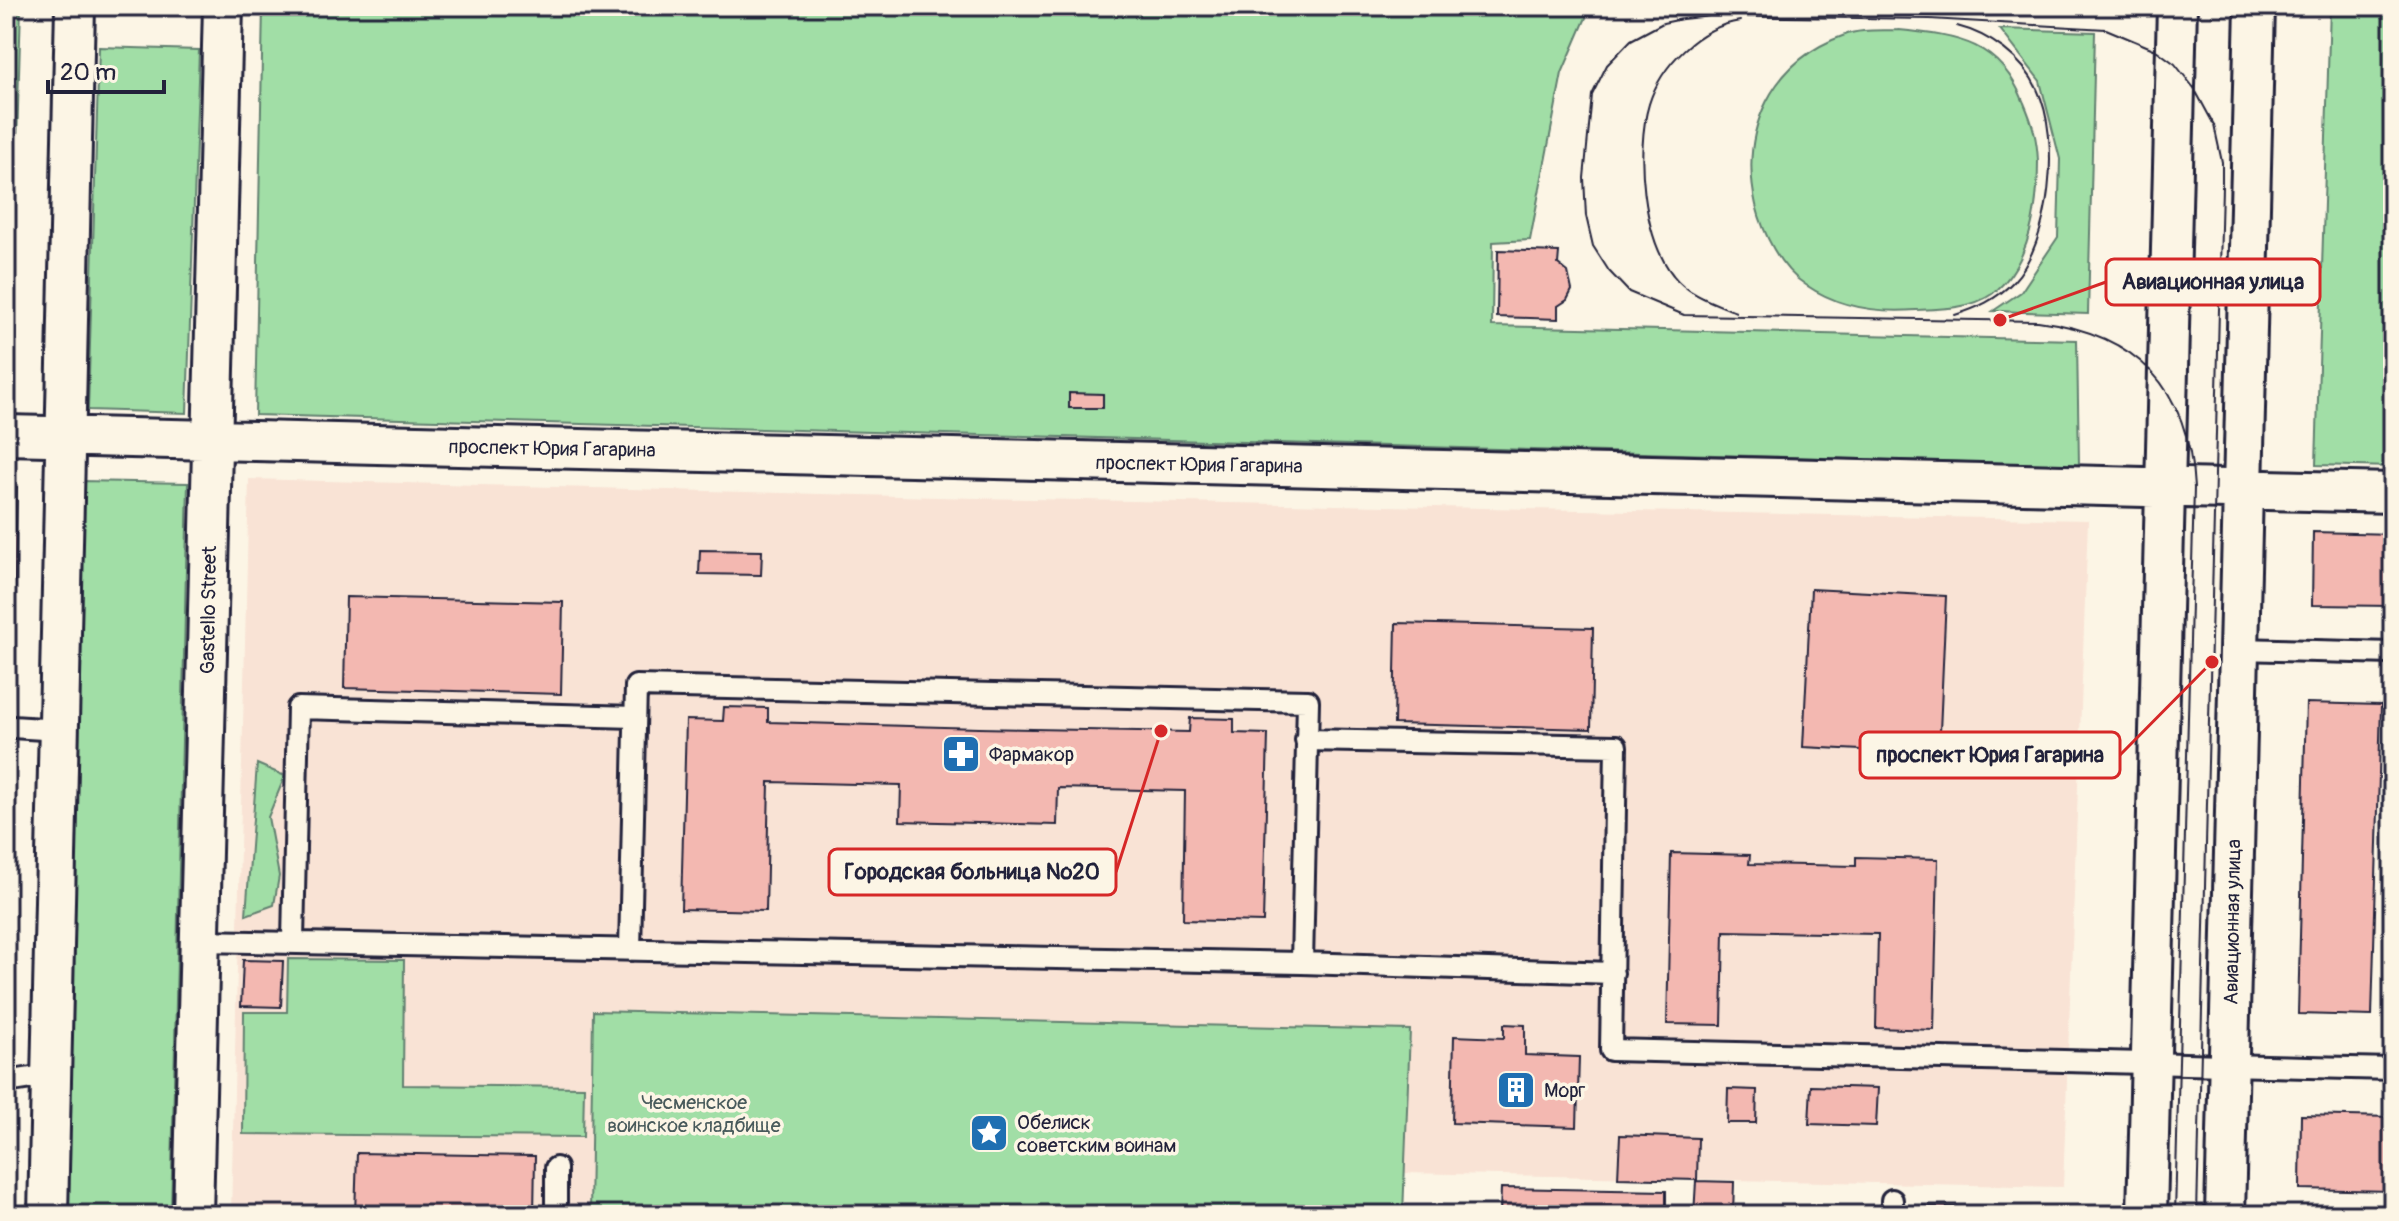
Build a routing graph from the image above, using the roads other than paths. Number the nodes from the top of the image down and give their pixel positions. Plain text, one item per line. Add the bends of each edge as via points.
1 (75, 6) edge
2 (223, 6) edge
3 (2177, 6) edge
4 (2255, 6) edge
5 (6, 435) edge
6 (65, 436) junction
7 (212, 440) junction
8 (2165, 487) junction
9 (2243, 489) junction
10 (2393, 493) edge
11 (2239, 649) junction
12 (2393, 653) edge
13 (635, 717) junction
14 (12, 727) dead end
15 (59, 730) junction
16 (1306, 740) junction
17 (200, 941) junction
18 (293, 941) junction
19 (630, 950) junction
20 (1302, 963) junction
21 (1613, 973) junction
22 (2151, 1065) junction
23 (2228, 1067) junction
24 (2393, 1069) edge
25 (51, 1075) junction
26 (6, 1082) edge
27 (556, 1168) dead end
28 (48, 1215) edge
29 (193, 1215) edge
30 (556, 1215) edge
31 (2147, 1215) edge
32 (2225, 1215) edge

1 - 6 street
2 - 7 street, Gastello Street
3 - 8 street
4 - 9 street, Авиационная улица
5 - 6 street, проспект Юрия Гагарина
6 - 7 street, проспект Юрия Гагарина
6 - 15 street
7 - 8 street, проспект Юрия Гагарина
7 - 17 street, Gastello Street
8 - 9 street, проспект Юрия Гагарина
8 - 22 street
9 - 10 street, проспект Юрия Гагарина
9 - 11 street, Авиационная улица
11 - 12 lane
11 - 23 street, Авиационная улица
13 - 16 lane via 636,686 1308,701
13 - 18 lane via 298,708
13 - 19 lane
14 - 15 lane
15 - 25 street
16 - 20 lane
16 - 21 lane via 1616,746
17 - 18 lane
17 - 29 street, Gastello Street
18 - 19 lane
19 - 20 lane
20 - 21 lane
21 - 22 lane via 1611,1050
22 - 23 lane
22 - 31 street
23 - 24 lane
23 - 32 street, Авиационная улица
25 - 26 lane
25 - 28 street
27 - 30 lane

